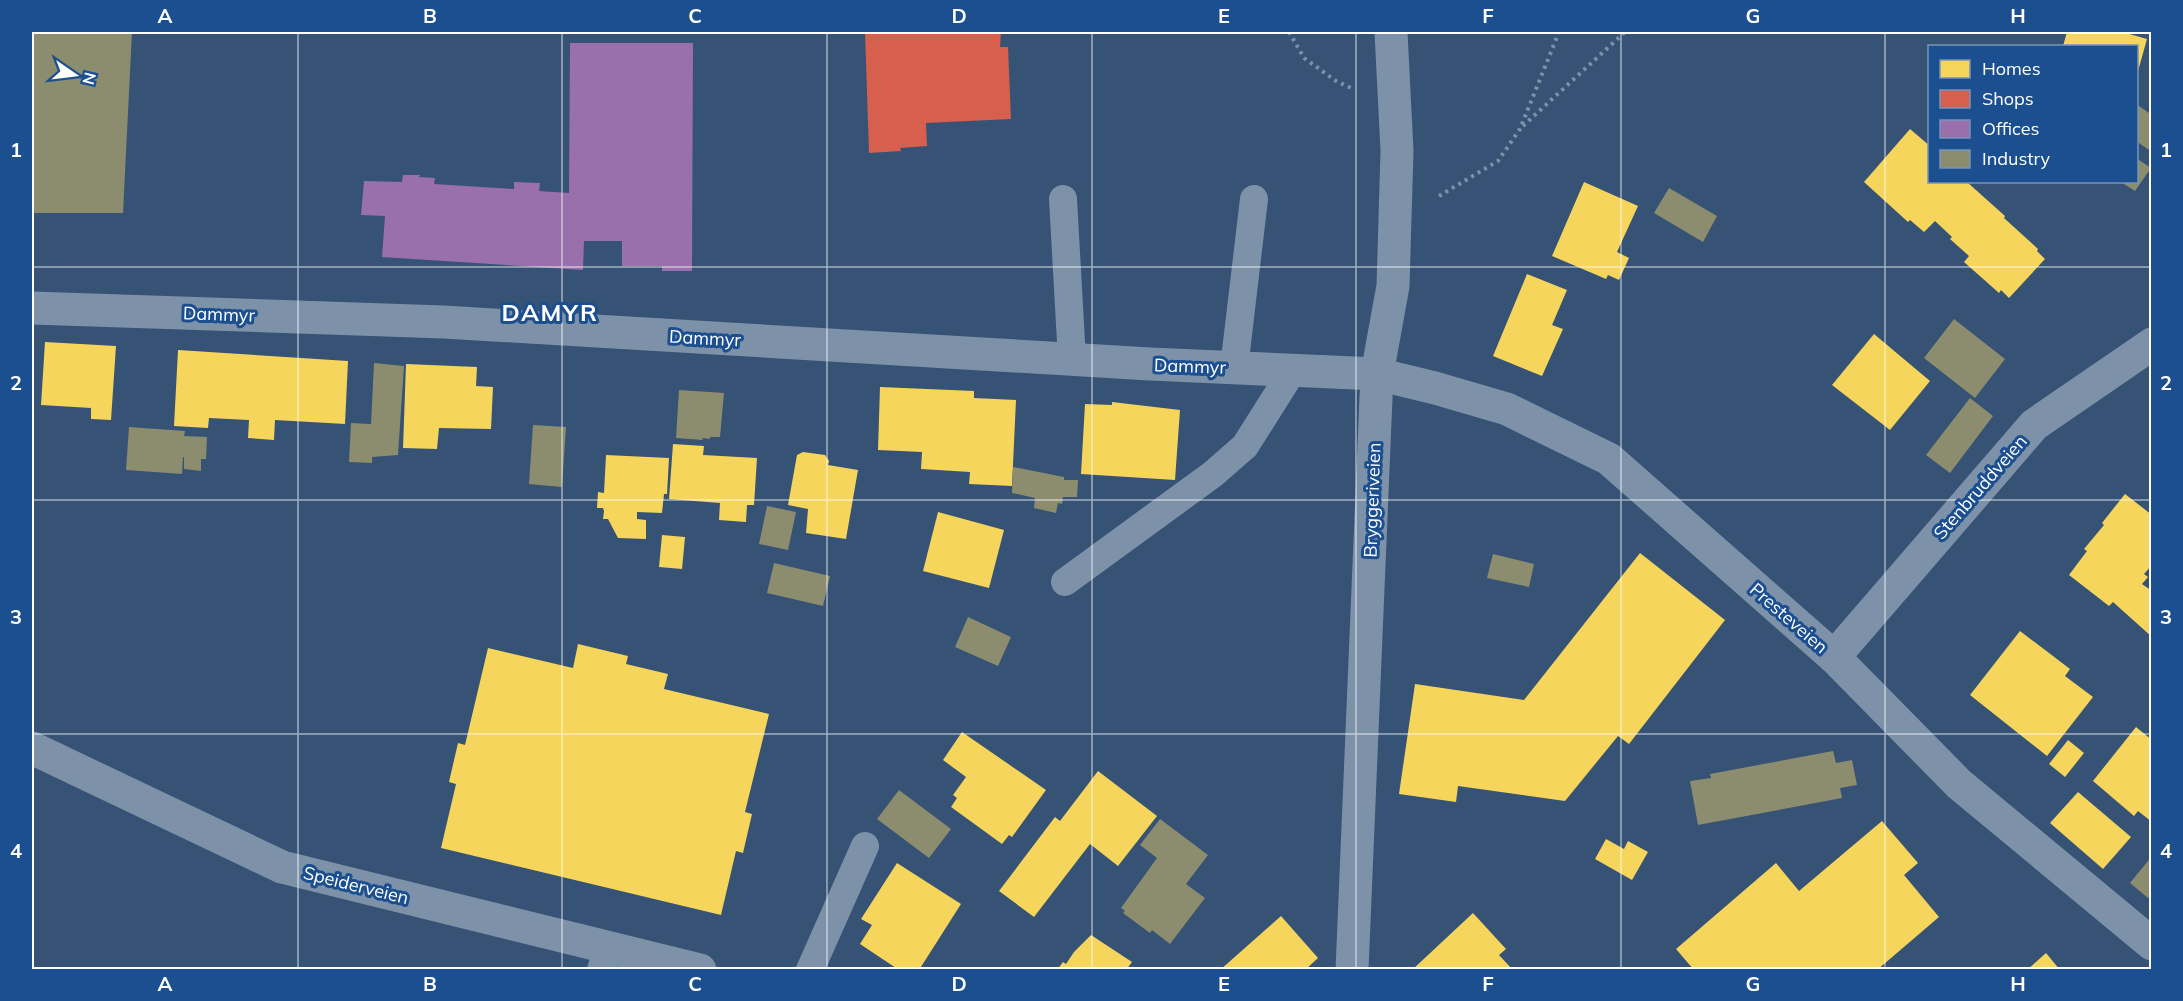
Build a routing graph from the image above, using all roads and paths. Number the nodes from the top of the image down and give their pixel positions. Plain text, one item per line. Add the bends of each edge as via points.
1 (1289, 32) edge
2 (1390, 32) edge
3 (1559, 32) edge
4 (1624, 32) edge
5 (1394, 106) junction
6 (1520, 129) junction
7 (1063, 199) dead end
8 (1254, 199) dead end
9 (1396, 201) junction
10 (32, 308) edge
11 (2151, 344) edge
12 (1072, 360) junction
13 (1234, 368) junction
14 (1293, 370) junction
15 (1377, 374) junction
16 (1065, 582) dead end
17 (1834, 657) junction
18 (32, 748) edge
19 (865, 846) dead end
20 (2151, 944) edge
21 (604, 958) edge
22 (700, 969) edge
23 (810, 969) edge
24 (1352, 969) edge

1 - 5 path via 1304,58 1336,81
2 - 5 street, Bryggeriveien
3 - 6 path
4 - 6 path
5 - 9 street, Bryggeriveien
6 - 9 path via 1498,161 1460,185 1435,198
7 - 12 lane
8 - 13 lane
9 - 15 street, Bryggeriveien via 1393,286
10 - 12 street, Dammyr via 444,322
11 - 17 street, Stenbruddveien via 2034,425
12 - 13 street, Dammyr
13 - 14 street, Dammyr
14 - 15 street, Dammyr
14 - 16 lane via 1245,446 1213,474
15 - 17 street, Presteveien via 1507,409 1609,459
15 - 24 street, Bryggeriveien
17 - 20 street, Presteveien via 1959,784
18 - 21 street, Speiderveien via 282,867
19 - 23 lane
21 - 22 street, Speiderveien

